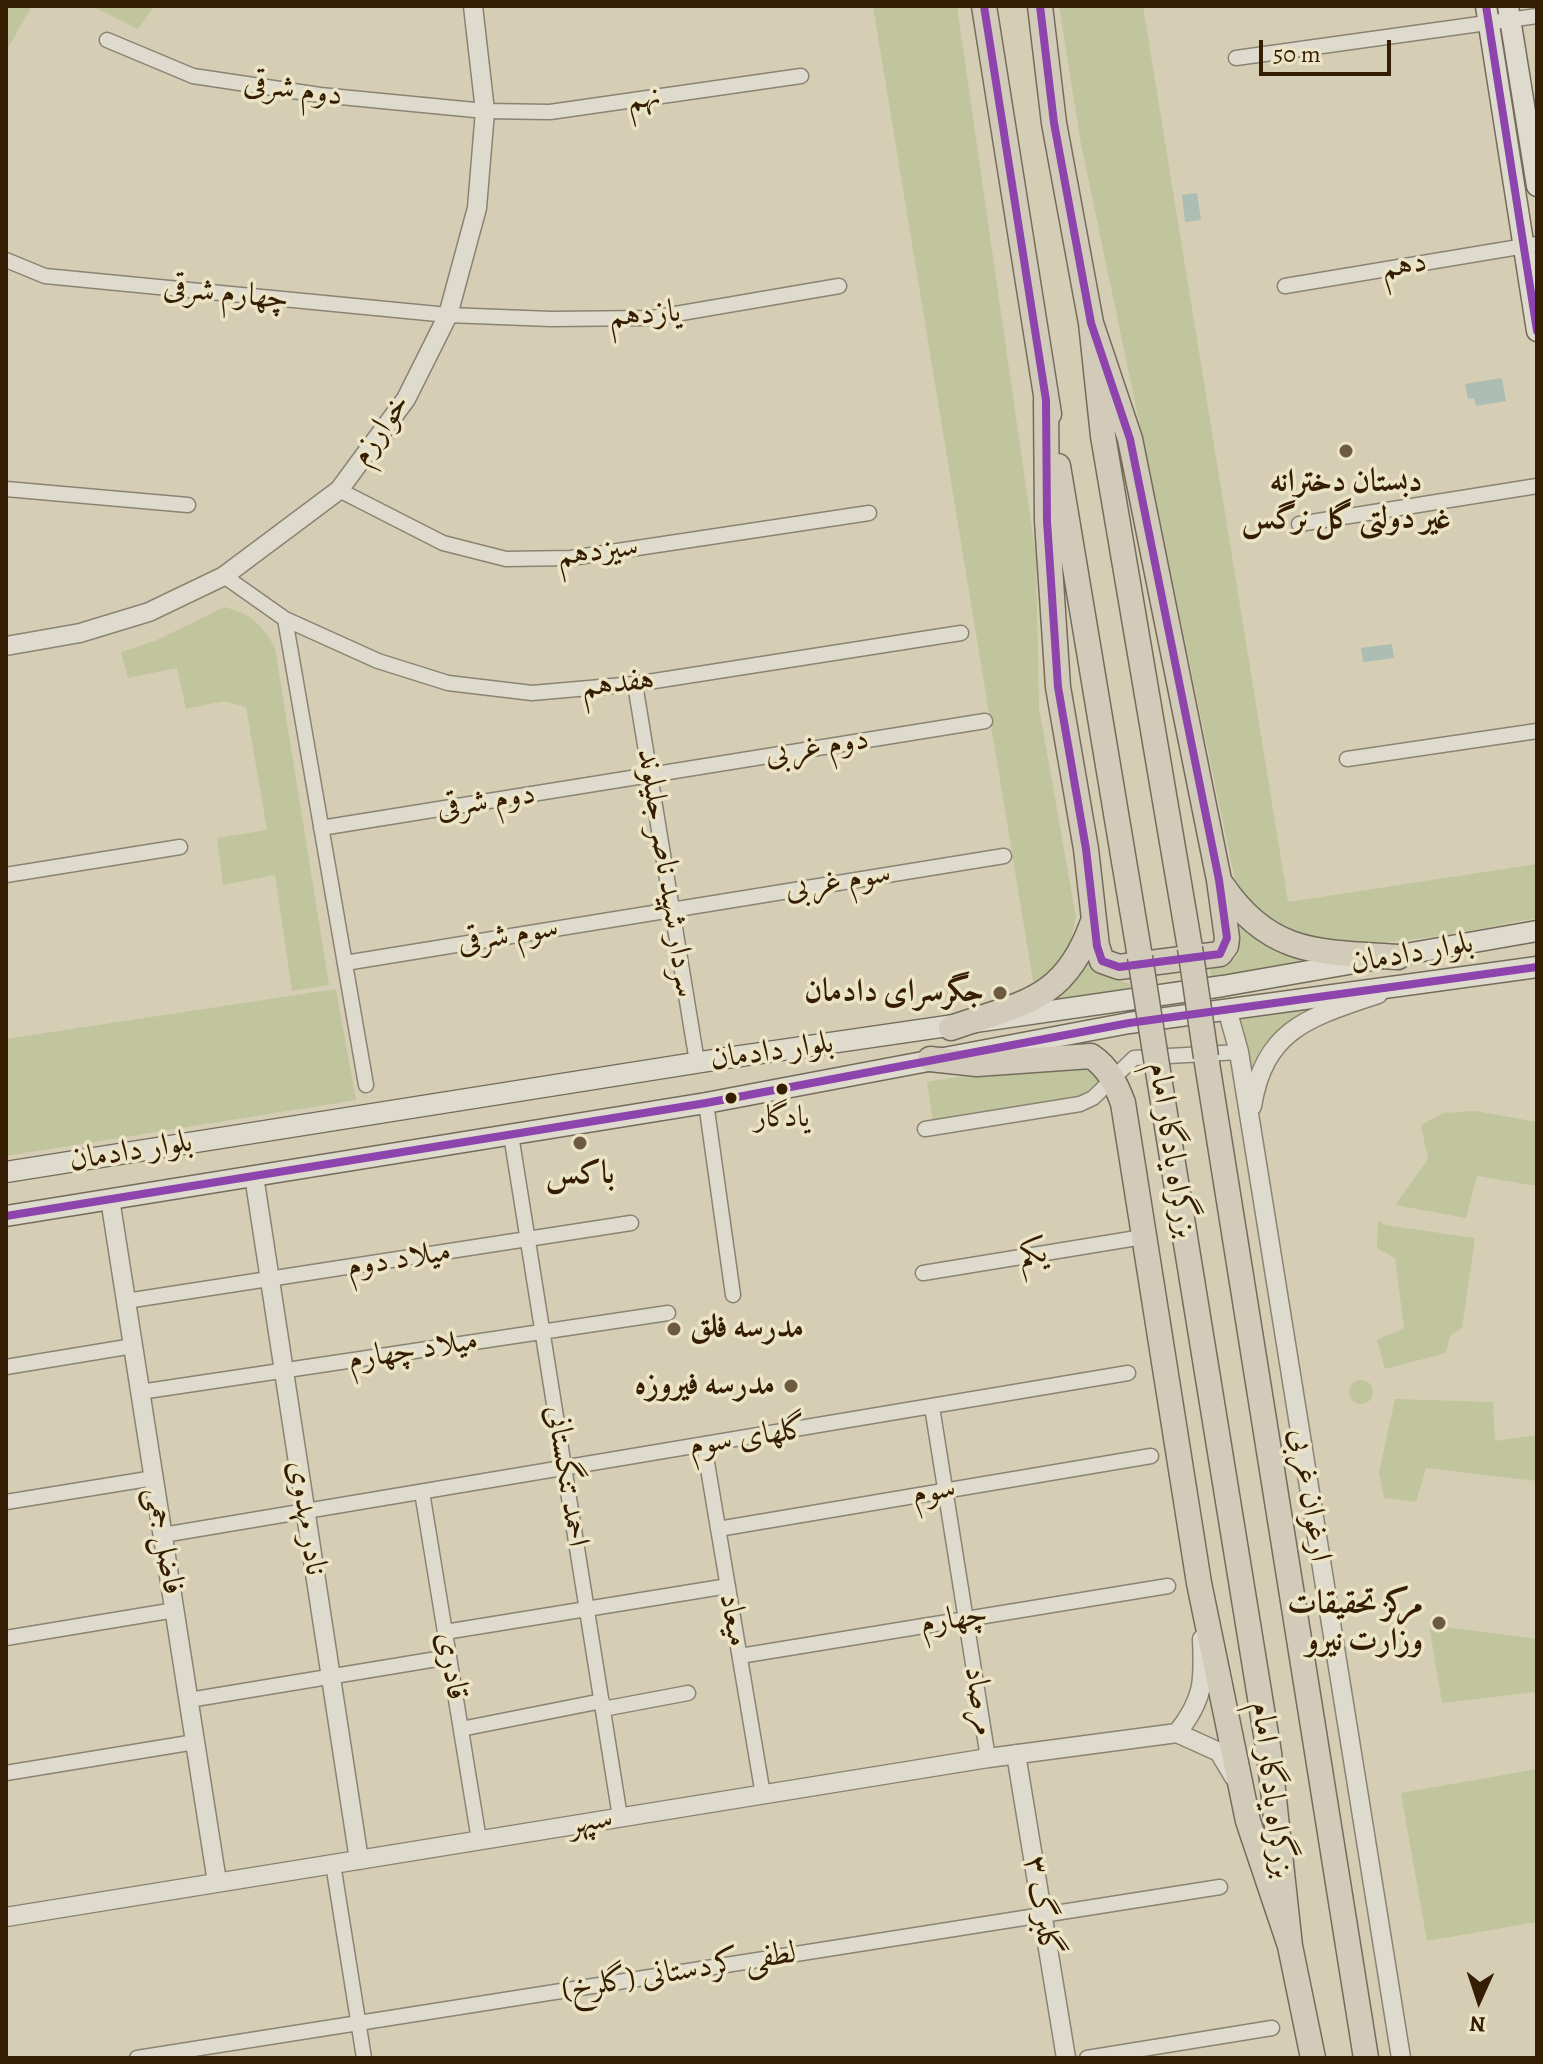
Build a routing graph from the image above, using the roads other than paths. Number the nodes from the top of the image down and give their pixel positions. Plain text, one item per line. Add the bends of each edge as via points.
1 (473, 6) edge
2 (984, 6) edge
3 (1040, 6) edge
4 (1508, 12) edge
5 (1486, 14) edge
6 (1537, 16) edge
7 (107, 40) dead end
8 (1236, 58) dead end
9 (801, 76) dead end
10 (485, 111) junction
11 (1537, 186) edge
12 (1530, 245) edge
13 (6, 260) edge
14 (839, 286) dead end
15 (1285, 286) dead end
16 (448, 315) junction
17 (1091, 323) junction
18 (1537, 331) edge
19 (1046, 400) junction
20 (1537, 486) edge
21 (6, 489) edge
22 (339, 490) junction
23 (188, 505) dead end
24 (869, 513) dead end
25 (1299, 524) dead end
26 (224, 576) junction
27 (285, 619) junction
28 (961, 633) dead end
29 (6, 646) edge
30 (635, 684) junction
31 (985, 721) dead end
32 (1537, 731) edge
33 (1347, 759) dead end
34 (650, 775) junction
35 (321, 828) junction
36 (180, 847) dead end
37 (1004, 856) dead end
38 (6, 875) edge
39 (1219, 880) junction
40 (672, 909) junction
41 (1093, 922) junction
42 (1537, 931) edge
43 (1398, 957) junction
44 (345, 963) junction
45 (1537, 967) edge
46 (1400, 987) junction
47 (1227, 1009) junction
48 (951, 1028) junction
49 (1239, 1052) junction
50 (930, 1059) junction
51 (697, 1062) junction
52 (1112, 1077) junction
53 (366, 1085) dead end
54 (706, 1103) junction
55 (1250, 1121) junction
56 (925, 1129) dead end
57 (511, 1135) junction
58 (6, 1172) edge
59 (254, 1176) junction
60 (110, 1199) junction
61 (6, 1216) edge
62 (631, 1223) dead end
63 (1143, 1237) junction
64 (528, 1240) junction
65 (923, 1273) dead end
66 (270, 1280) junction
67 (733, 1295) dead end
68 (126, 1301) junction
69 (668, 1313) dead end
70 (542, 1332) junction
71 (133, 1346) junction
72 (6, 1367) edge
73 (284, 1371) junction
74 (1128, 1373) dead end
75 (140, 1392) junction
76 (932, 1407) junction
77 (704, 1445) junction
78 (1151, 1456) dead end
79 (564, 1468) junction
80 (154, 1478) junction
81 (945, 1490) junction
82 (422, 1492) junction
83 (6, 1502) edge
84 (305, 1511) junction
85 (718, 1529) junction
86 (163, 1535) junction
87 (1199, 1583) junction
88 (728, 1586) junction
89 (1168, 1586) dead end
90 (587, 1609) junction
91 (175, 1610) junction
92 (966, 1618) junction
93 (445, 1632) junction
94 (6, 1638) edge
95 (740, 1656) junction
96 (449, 1657) junction
97 (331, 1678) junction
98 (688, 1693) dead end
99 (189, 1700) junction
100 (602, 1705) junction
101 (461, 1729) junction
102 (1177, 1733) junction
103 (195, 1742) junction
104 (1016, 1754) junction
105 (988, 1758) junction
106 (6, 1773) edge
107 (763, 1795) junction
108 (620, 1817) junction
109 (1248, 1821) junction
110 (479, 1840) junction
111 (359, 1860) junction
112 (333, 1864) junction
113 (217, 1882) junction
114 (1220, 1887) dead end
115 (1042, 1915) junction
116 (6, 1917) edge
117 (1290, 1946) junction
118 (359, 2023) junction
119 (1272, 2028) dead end
120 (137, 2058) edge
121 (364, 2058) edge
122 (1066, 2058) edge
123 (1087, 2058) edge
124 (1313, 2058) edge
125 (1366, 2058) edge
126 (1401, 2058) edge

1 - 10 street, خوارزم
2 - 19 highway, بزرگراه یادگار امام
3 - 17 highway, بزرگراه یادگار امام via 1054,123
4 - 5 street
4 - 6 street
4 - 11 main road
5 - 8 street
5 - 12 main road
7 - 10 street, دوم شرقی via 193,76
9 - 10 street, نهم via 550,112
10 - 16 street, خوارزم via 477,208
12 - 15 street, دهم
12 - 18 main road
13 - 16 street, چهارم شرقی via 45,276
14 - 16 street, یازدهم via 652,318
16 - 22 street, خوارزم via 406,399
17 - 39 highway via 1130,439
17 - 125 highway, بزرگراه یادگار امام, bridge via 1103,436
19 - 41 highway via 1047,521 1058,687
19 - 117 highway, بزرگراه یادگار امام, bridge via 1269,1753
20 - 25 street
21 - 23 street
22 - 24 street, سیزدهم via 443,543 506,559 571,558
22 - 26 street, خوارزم
26 - 27 street, هفدهم
26 - 29 street, خوارزم via 149,612 80,633
27 - 30 street, هفدهم via 378,661 448,683 532,693
27 - 35 street
28 - 30 street, هفدهم
30 - 34 street, سردار شهید ناصر جلیلوند
31 - 34 street, دوم غربی
32 - 33 street
34 - 35 street, دوم شرقی
34 - 40 street, سردار شهید ناصر جلیلوند
35 - 44 street
36 - 38 street
37 - 40 street, سوم غربی
39 - 41 highway via 1227,938 1220,954 1109,966 1102,961
39 - 43 highway via 1249,919 1275,938 1314,952
40 - 44 street, سوم شرقی
40 - 51 street, سردار شهید ناصر جلیلوند
41 - 48 highway via 1071,968 1045,994
42 - 43 main road, بلوار دادمان
43 - 48 main road, بلوار دادمان
44 - 53 street
45 - 46 main road, بلوار دادمان
46 - 47 main road, بلوار دادمان
46 - 55 street, ارغوان غربی via 1327,1012 1280,1039 1260,1070
47 - 49 street, ارغوان غربی
47 - 50 main road, بلوار دادمان
48 - 51 main road, بلوار دادمان
49 - 52 street via 1134,1058
49 - 55 street, ارغوان غربی
50 - 52 highway via 977,1064 1091,1056
50 - 54 main road, بلوار دادمان
51 - 58 main road, بلوار دادمان
52 - 56 street via 1080,1104
52 - 63 highway via 1123,1103
54 - 57 main road, بلوار دادمان
54 - 67 street
55 - 126 street, ارغوان غربی
57 - 59 main road, بلوار دادمان
57 - 64 street, احمد تنگستانی
59 - 60 main road, بلوار دادمان
59 - 66 street, نادر مهدوی
60 - 61 main road, بلوار دادمان
60 - 68 street, فاضل جمی
62 - 64 street, میلاد دوم
63 - 65 street, یکم
63 - 87 highway
64 - 66 street, میلاد دوم
64 - 70 street, احمد تنگستانی
66 - 68 street, میلاد دوم
66 - 73 street, نادر مهدوی
68 - 71 street, فاضل جمی
69 - 70 street, میلاد چهارم
70 - 73 street, میلاد چهارم
70 - 79 street, احمد تنگستانی
71 - 72 street
71 - 75 street, فاضل جمی
73 - 75 street, میلاد چهارم
73 - 84 street, نادر مهدوی
74 - 76 street, گلهای سوم
75 - 80 street, فاضل جمی
76 - 77 street, گلهای سوم
76 - 81 street, مرصاد
77 - 79 street, گلهای سوم
77 - 85 street, میعاد
78 - 81 street, سوم
79 - 82 street, گلهای سوم
79 - 90 street, احمد تنگستانی
80 - 83 street
80 - 86 street, فاضل جمی
81 - 85 street, سوم
81 - 92 street, مرصاد
82 - 84 street, گلهای سوم
82 - 93 street, قادری
84 - 86 street, گلهای سوم
84 - 97 street, نادر مهدوی
85 - 88 street, میعاد
86 - 91 street, فاضل جمی
87 - 102 street via 1201,1696
87 - 109 highway
88 - 90 street
88 - 95 street, میعاد
89 - 92 street, چهارم
90 - 93 street
90 - 100 street, احمد تنگستانی
91 - 94 street
91 - 99 street, فاضل جمی
92 - 95 street, چهارم
92 - 105 street, مرصاد
93 - 96 street, قادری
95 - 107 street, میعاد
96 - 97 street
96 - 101 street, قادری
97 - 99 street
97 - 111 street, نادر مهدوی
98 - 100 street
99 - 103 street, فاضل جمی
100 - 101 street
100 - 108 street, احمد تنگستانی
101 - 110 street, قادری
102 - 104 street, سپهر
102 - 109 street via 1209,1746 1228,1762
103 - 106 street
103 - 113 street, فاضل جمی
104 - 105 street, سپهر
104 - 115 street, گلبرگ ۳
105 - 107 street, سپهر
107 - 108 street, سپهر
108 - 110 street, سپهر
109 - 117 highway
110 - 111 street, سپهر
111 - 112 street, سپهر
112 - 113 street, سپهر
112 - 118 street
113 - 116 street, سپهر
114 - 115 street, لطفی کردستانی (گلرخ)
115 - 118 street, لطفی کردستانی (گلرخ)
115 - 122 street, گلبرگ ۳
117 - 124 highway, بزرگراه یادگار امام
118 - 120 street, لطفی کردستانی (گلرخ)
118 - 121 street
119 - 123 street

